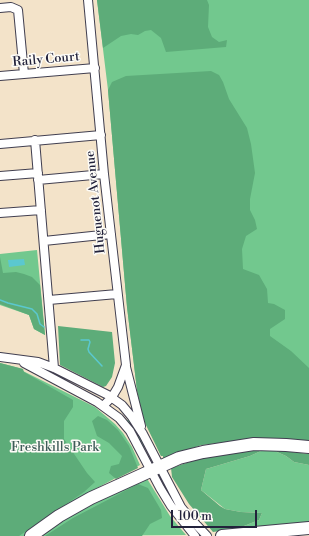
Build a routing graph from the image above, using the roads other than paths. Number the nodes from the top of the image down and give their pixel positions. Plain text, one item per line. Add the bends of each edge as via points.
1 (88, 0) edge
2 (0, 8) edge
3 (95, 68) junction
4 (24, 74) junction
5 (0, 76) edge
6 (101, 135) junction
7 (35, 140) junction
8 (0, 144) edge
9 (104, 174) junction
10 (0, 176) edge
11 (38, 177) junction
12 (41, 210) junction
13 (0, 213) edge
14 (111, 234) junction
15 (44, 241) junction
16 (117, 294) junction
17 (49, 300) junction
18 (0, 358) edge
19 (21, 361) junction
20 (126, 365) junction
21 (54, 368) junction
22 (112, 398) junction
23 (103, 406) junction
24 (143, 434) junction
25 (309, 447) edge
26 (155, 469) junction
27 (309, 528) edge
28 (31, 536) edge
29 (195, 536) edge
30 (207, 536) edge
31 (222, 536) edge

1 - 3 street, Huguenot Avenue
2 - 4 street via 11,7 19,13
3 - 4 street, Raily Court
3 - 6 street, Huguenot Avenue
4 - 5 street, Raily Court
6 - 7 street
6 - 9 street, Huguenot Avenue
7 - 8 street
7 - 11 street
9 - 11 street
9 - 14 street, Huguenot Avenue
10 - 11 street
11 - 12 street
12 - 13 street
12 - 15 street
14 - 15 street
14 - 16 street, Huguenot Avenue
15 - 17 street
16 - 17 street
16 - 20 street, Huguenot Avenue
17 - 21 street
18 - 19 street
19 - 21 street via 38,362
19 - 23 street
20 - 22 street, Huguenot Avenue
20 - 24 street
21 - 22 street
22 - 23 street
22 - 24 street via 122,405
23 - 26 street via 119,418 130,431
24 - 26 street
25 - 26 highway via 254,444 179,458
26 - 28 highway via 91,498
26 - 29 street via 171,506
26 - 30 street via 181,507
27 - 31 highway

